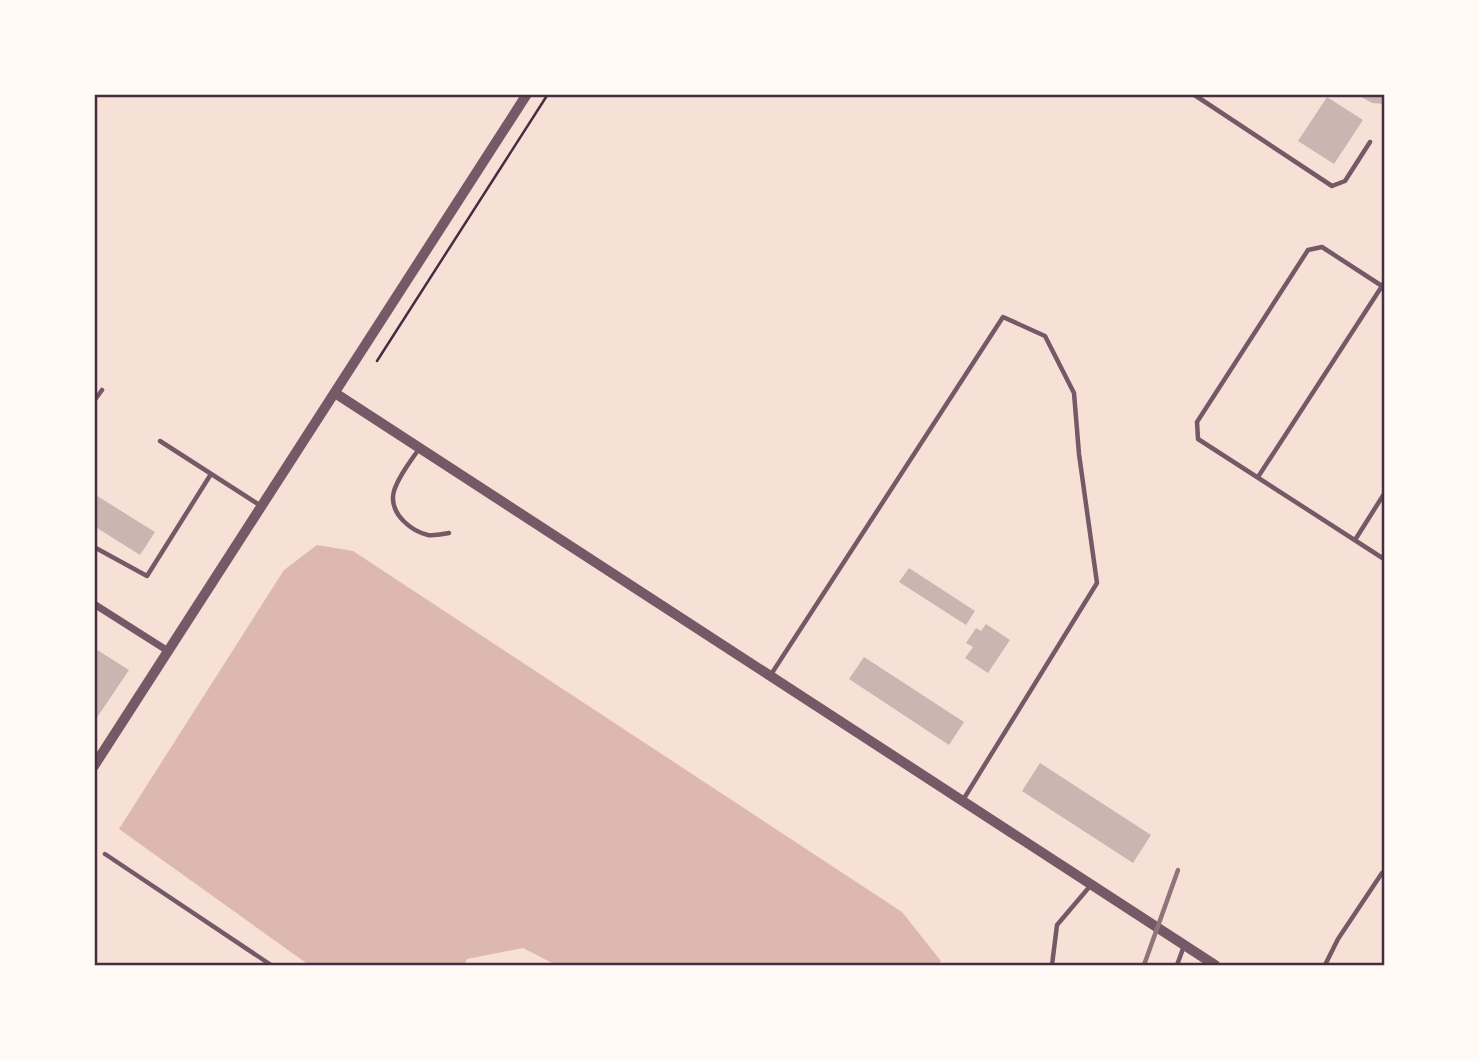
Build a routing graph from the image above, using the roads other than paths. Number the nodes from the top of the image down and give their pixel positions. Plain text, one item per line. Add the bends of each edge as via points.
1 (527, 94) edge
2 (1193, 94) edge
3 (1370, 142) dead end
4 (1383, 284) edge
5 (102, 390) dead end
6 (335, 393) junction
7 (94, 401) edge
8 (160, 441) dead end
9 (419, 448) junction
10 (211, 474) junction
11 (1258, 477) junction
12 (1384, 494) edge
13 (262, 507) junction
14 (449, 533) dead end
15 (1355, 540) junction
16 (94, 547) edge
17 (1384, 559) edge
18 (94, 604) edge
19 (168, 651) junction
20 (769, 676) junction
21 (94, 766) edge
22 (962, 801) junction
23 (104, 854) dead end
24 (1382, 873) dead end
25 (1091, 884) junction
26 (1184, 945) junction
27 (271, 965) edge
28 (1052, 965) edge
29 (1177, 965) edge
30 (1215, 965) edge
31 (1325, 965) edge

1 - 6 street
2 - 3 lane via 1332,186 1345,181
4 - 11 lane
4 - 11 lane via 1322,247 1308,250 1197,422 1198,439
5 - 7 lane
6 - 9 street
6 - 13 street
8 - 10 lane
9 - 14 lane via 393,496 397,515 428,535
9 - 20 street
10 - 13 lane
10 - 16 lane via 146,576
11 - 15 lane
12 - 15 lane
13 - 19 street
15 - 17 lane
18 - 19 street
19 - 21 street
20 - 22 street
20 - 22 lane via 1003,317 1045,336 1074,393 1097,583
22 - 25 street
23 - 27 lane
24 - 31 lane
25 - 26 street
25 - 28 lane via 1057,925
26 - 29 lane
26 - 30 street

